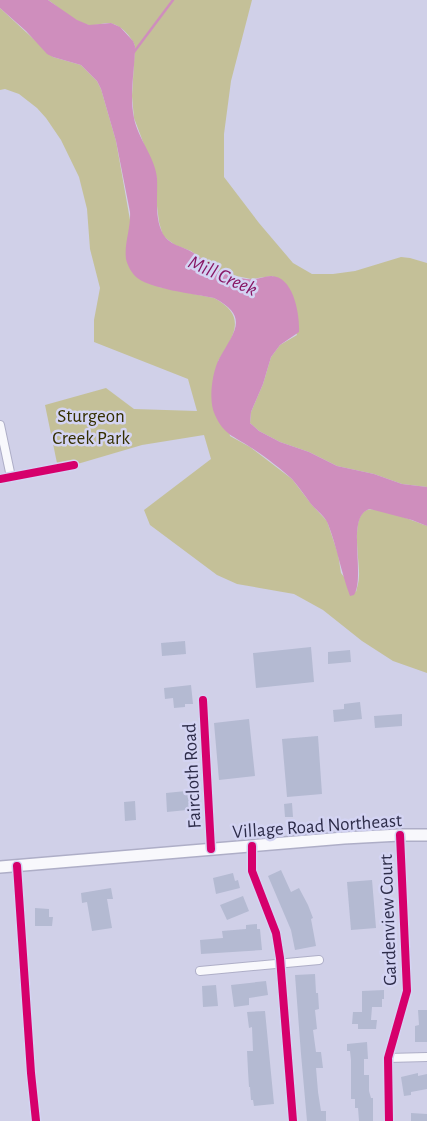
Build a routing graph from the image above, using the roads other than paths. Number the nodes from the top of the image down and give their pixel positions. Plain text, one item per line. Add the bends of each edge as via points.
1 (0, 425) edge
2 (74, 465) dead end
3 (11, 477) junction
4 (0, 479) edge
5 (203, 700) dead end
6 (400, 835) junction
7 (427, 835) edge
8 (252, 846) junction
9 (211, 849) junction
10 (17, 866) junction
11 (0, 867) edge
12 (319, 960) dead end
13 (281, 963) junction
14 (200, 971) dead end
15 (427, 1057) edge
16 (388, 1058) junction
17 (36, 1121) edge
18 (293, 1121) edge
19 (389, 1121) edge

1 - 3 street
2 - 3 street
3 - 4 street
5 - 9 street, Faircloth Road
6 - 7 main road, Village Road Northeast
6 - 8 main road, Village Road Northeast
6 - 16 street, Gardenview Court via 407,991
8 - 9 main road, Village Road Northeast
8 - 13 street via 252,871 276,934
9 - 10 main road, Village Road Northeast
10 - 11 main road, Village Road Northeast
10 - 17 street
12 - 13 street
13 - 14 street
13 - 18 street
15 - 16 street
16 - 19 street, Gardenview Court

